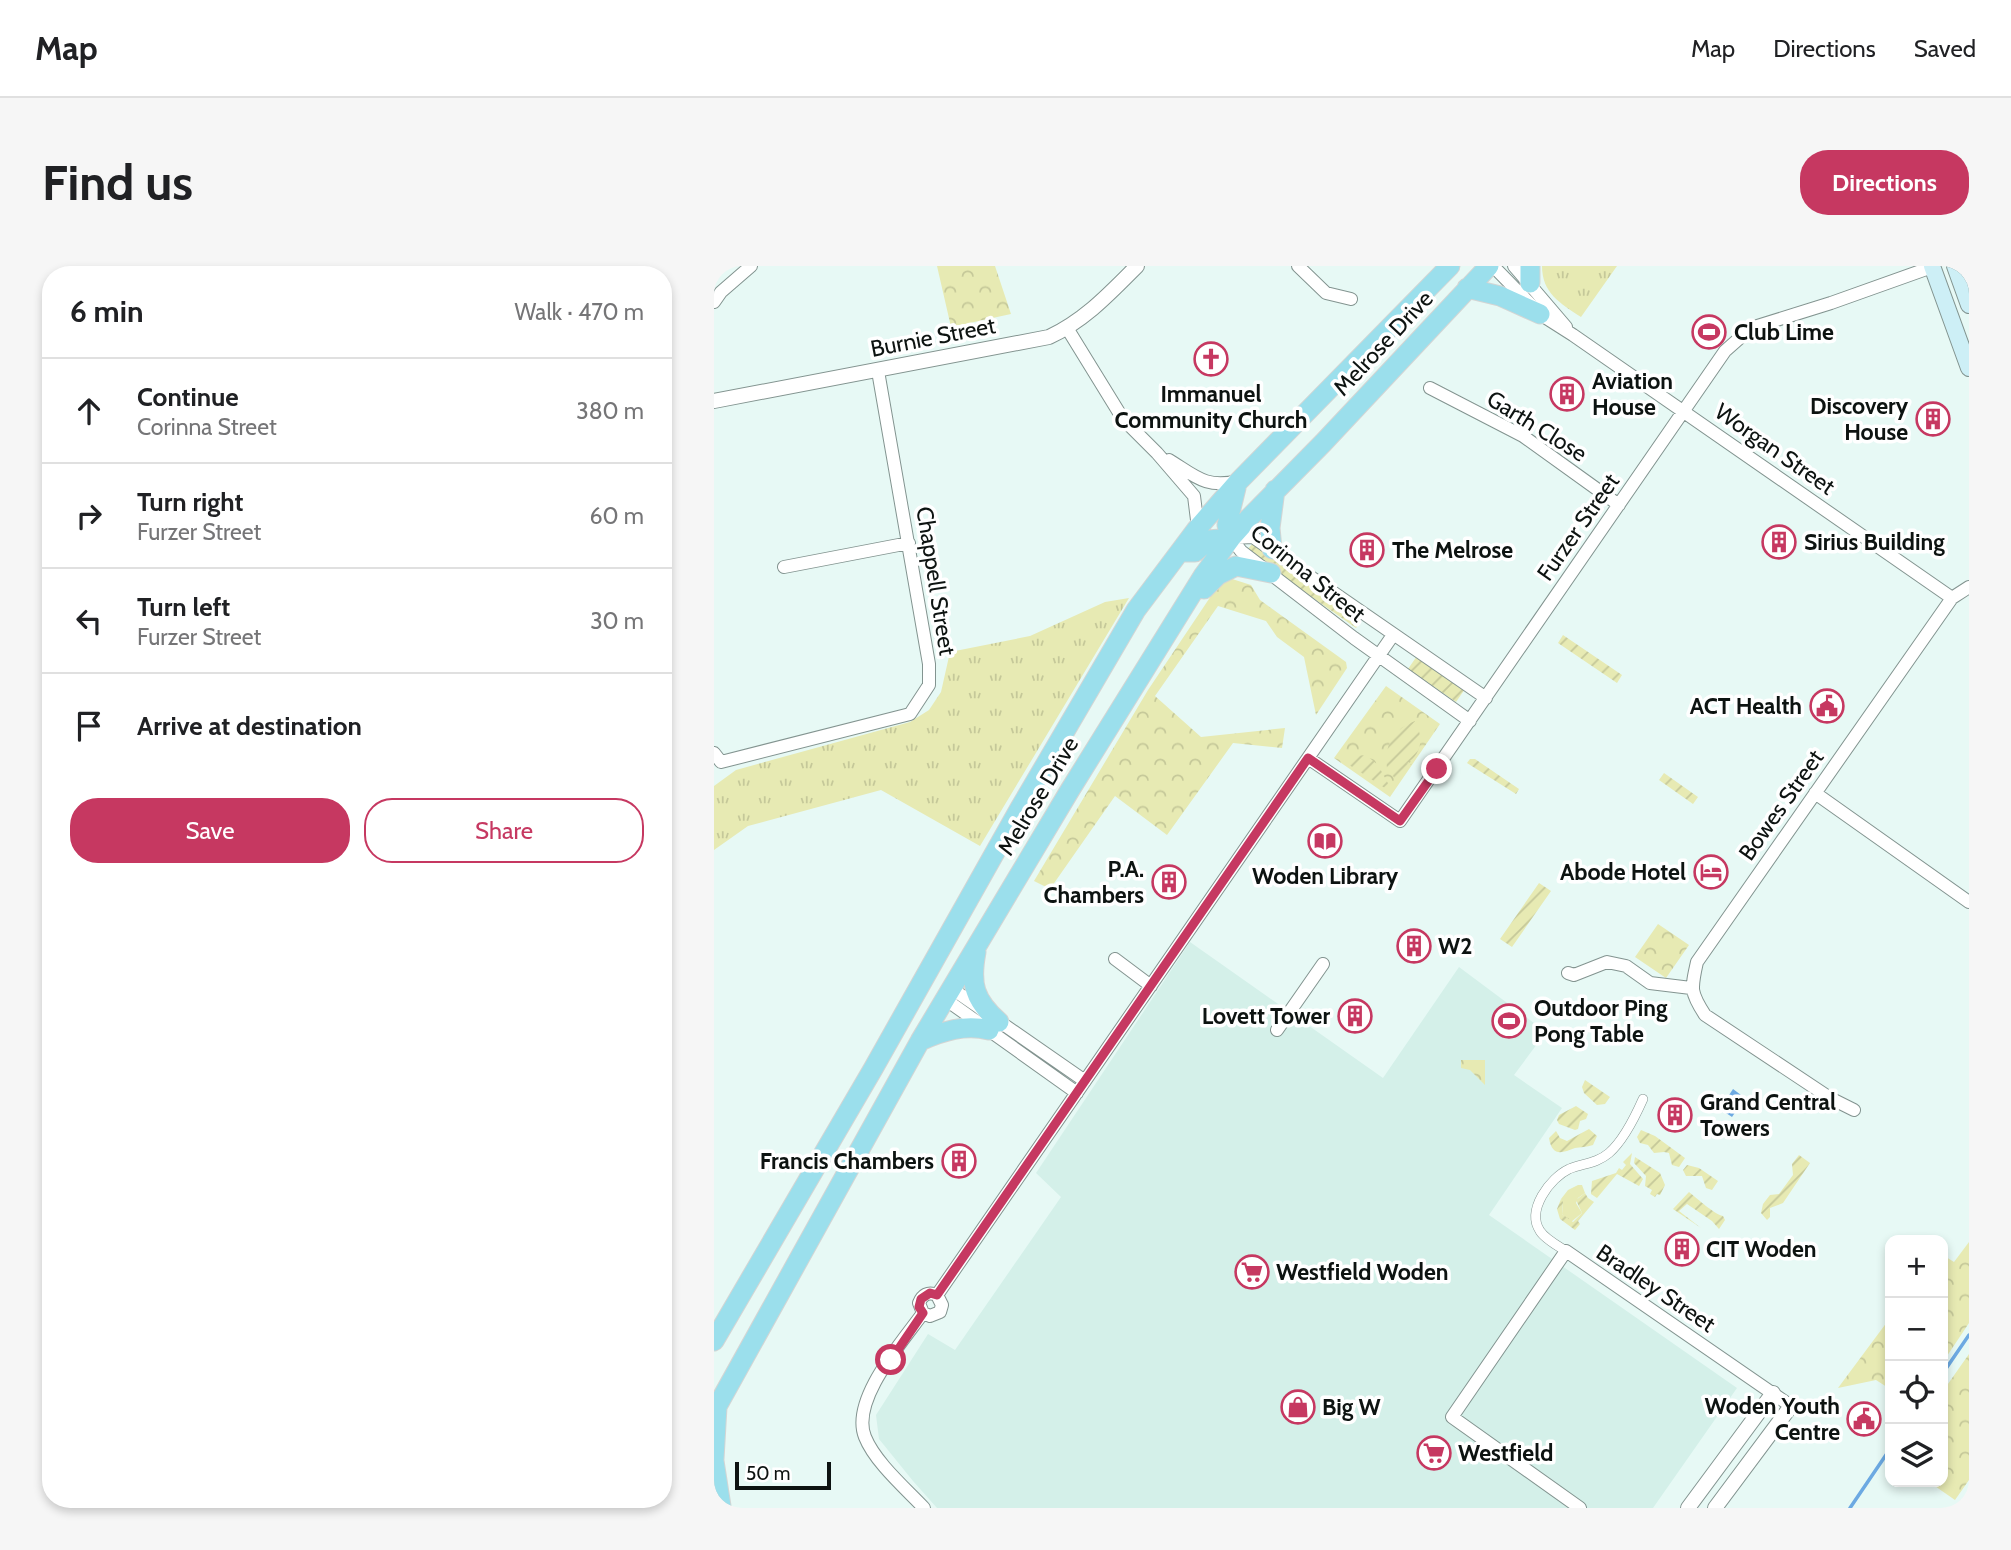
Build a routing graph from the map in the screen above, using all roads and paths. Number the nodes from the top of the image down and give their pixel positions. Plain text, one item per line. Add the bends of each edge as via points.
1 (751, 266) edge
2 (1137, 266) edge
3 (1298, 266) edge
4 (1450, 266) edge
5 (1491, 266) edge
6 (1514, 266) edge
7 (1955, 266) edge
8 (1932, 267) edge
9 (1530, 274) edge
10 (1467, 288) junction
11 (1351, 299) dead end
12 (714, 302) edge
13 (1969, 305) edge
14 (1540, 314) junction
15 (1067, 328) junction
16 (1573, 335) junction
17 (1969, 368) edge
18 (878, 370) junction
19 (1430, 388) dead end
20 (714, 401) edge
21 (1683, 411) junction
22 (1157, 453) junction
23 (1238, 482) junction
24 (1275, 490) junction
25 (1619, 505) junction
26 (1198, 528) junction
27 (1231, 538) junction
28 (909, 543) junction
29 (1272, 549) junction
30 (1180, 552) junction
31 (784, 567) dead end
32 (1271, 573) junction
33 (1969, 587) edge
34 (1952, 598) junction
35 (1176, 617) junction
36 (1394, 635) junction
37 (1379, 656) junction
38 (1486, 698) junction
39 (1470, 721) junction
40 (1308, 758) junction
41 (716, 760) edge
42 (1815, 793) junction
43 (1969, 902) edge
44 (978, 944) junction
45 (1115, 959) dead end
46 (1323, 964) dead end
47 (1568, 974) dead end
48 (925, 978) junction
49 (1151, 986) junction
50 (1691, 988) junction
51 (948, 993) junction
52 (994, 1026) junction
53 (1278, 1030) dead end
54 (916, 1049) junction
55 (873, 1069) junction
56 (1084, 1082) junction
57 (1077, 1093) junction
58 (889, 1098) junction
59 (1643, 1099) dead end
60 (1854, 1110) dead end
61 (1566, 1251) junction
62 (714, 1341) edge
63 (1773, 1393) junction
64 (1791, 1406) joint
65 (716, 1409) edge
66 (714, 1460) edge
67 (719, 1503) edge
68 (924, 1508) edge
69 (1580, 1508) edge
70 (1688, 1508) edge
71 (1715, 1508) edge

1 - 12 street
2 - 15 street, Burnie Street
3 - 11 street via 1326,293
4 - 23 main road, Melrose Drive
5 - 10 main road, Melrose Drive
5 - 14 street, Worgan Street
6 - 9 street, Worgan Street
7 - 13 main road
8 - 17 main road
8 - 21 street, Furzer Street via 1751,328 1724,351
9 - 16 street, Worgan Street
10 - 14 main road via 1500,296
10 - 24 main road, Melrose Drive
14 - 16 street, Worgan Street
15 - 18 street, Burnie Street via 997,349
15 - 22 street via 1123,419
16 - 21 street, Worgan Street
18 - 20 street, Burnie Street
18 - 28 street, Chappell Street
19 - 25 street, Garth Close via 1523,436
21 - 25 street, Furzer Street
21 - 34 street, Worgan Street
22 - 23 street via 1204,482
22 - 26 street via 1194,495
23 - 26 main road, Melrose Drive
23 - 27 main road via 1227,525
24 - 27 main road, Melrose Drive
24 - 29 main road
25 - 38 street, Furzer Street
26 - 30 main road, Melrose Drive
27 - 29 street, Corinna Street via 1253,537
27 - 30 main road via 1209,540 1195,552
27 - 32 street, Corinna Street
27 - 35 main road, Melrose Drive
28 - 31 street
28 - 41 street, Chappell Street via 929,664 929,685 910,714
29 - 36 street, Corinna Street
30 - 48 main road, Melrose Drive via 1136,610
32 - 35 main road via 1236,566 1219,575
32 - 37 street, Corinna Street
33 - 34 street, Bowes Street
34 - 42 street, Bowes Street
35 - 44 main road, Melrose Drive
36 - 37 street
36 - 38 street, Corinna Street
37 - 39 street, Corinna Street
37 - 40 street
38 - 39 street, Furzer Street
39 - 40 street, Furzer Street via 1400,821
40 - 49 street
42 - 43 street
42 - 50 street, Bowes Street via 1697,962
44 - 51 main road, Melrose Drive
44 - 52 main road via 972,970 976,995
45 - 49 street
46 - 53 street
47 - 50 street via 1607,962 1626,966 1650,983
48 - 51 main road
48 - 55 main road, Melrose Drive
49 - 56 street
50 - 60 street via 1705,1015
51 - 52 street
51 - 54 main road, Melrose Drive
52 - 54 main road via 939,1033
52 - 56 street
52 - 57 street
54 - 55 main road via 904,1065
54 - 58 main road, Melrose Drive
55 - 58 main road
55 - 62 main road, Melrose Drive
56 - 57 street
57 - 68 street via 937,1295 940,1312 923,1313 873,1384 862,1420 865,1437
58 - 65 main road, Melrose Drive
59 - 61 street via 1611,1151 1569,1170 1541,1197 1535,1214 1540,1231
61 - 63 street, Bradley Street
61 - 69 street, Bradley Street via 1452,1418
63 - 64 street, Bradley Street
63 - 70 street
64 - 71 street
65 - 66 main road
66 - 67 main road

